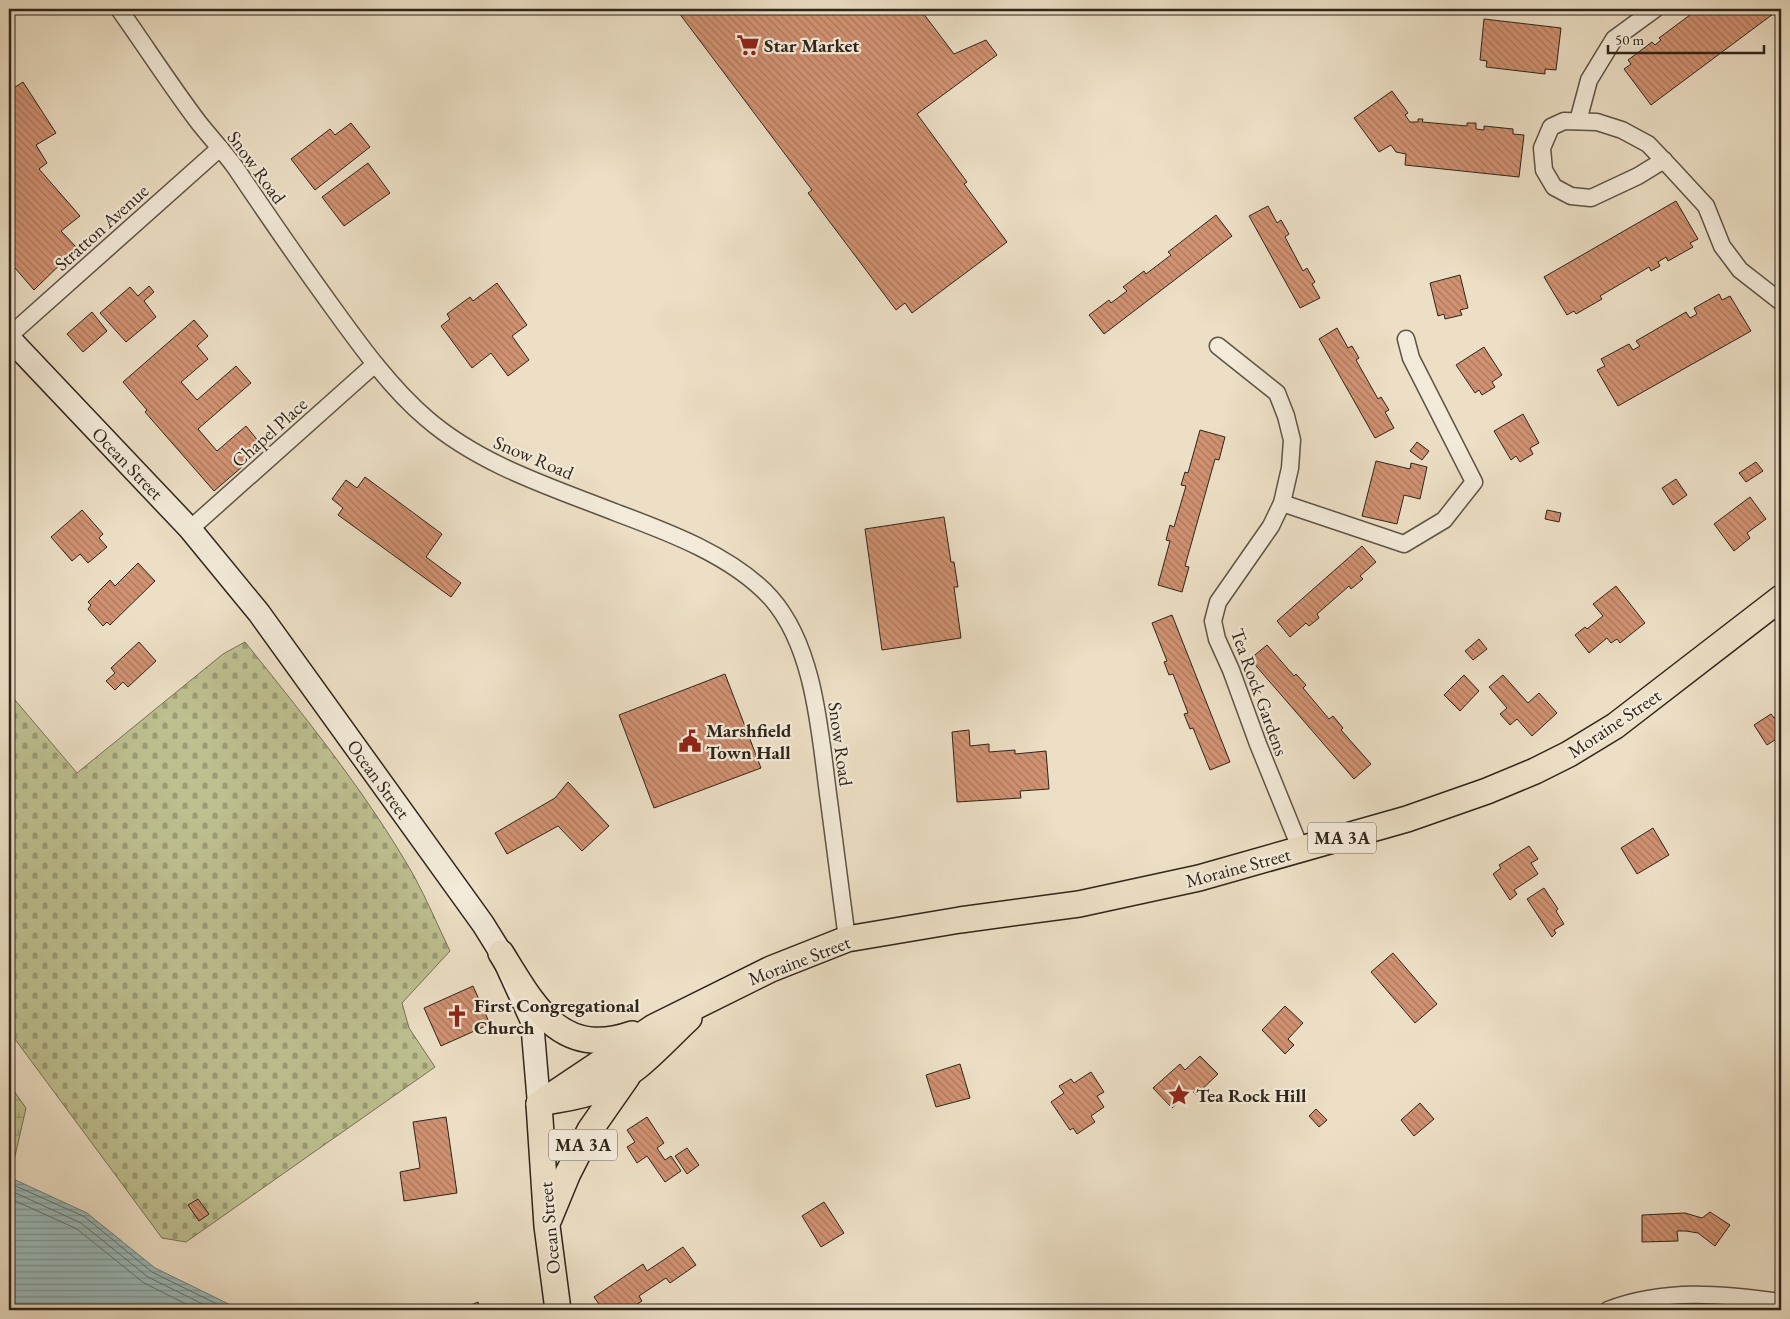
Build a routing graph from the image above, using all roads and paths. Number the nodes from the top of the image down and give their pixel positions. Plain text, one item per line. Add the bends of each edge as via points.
1 (120, 9) edge
2 (1655, 9) edge
3 (1578, 121) junction
4 (220, 148) junction
5 (1664, 160) junction
6 (1781, 302) edge
7 (9, 337) edge
8 (1406, 339) dead end
9 (1218, 346) dead end
10 (375, 364) junction
11 (1282, 503) junction
12 (190, 529) junction
13 (1781, 598) edge
14 (1301, 850) junction
15 (848, 939) junction
16 (501, 953) junction
17 (704, 1003) junction
18 (654, 1026) junction
19 (631, 1071) junction
20 (539, 1104) junction
21 (547, 1226) junction
22 (1781, 1302) edge
23 (558, 1310) edge
24 (1608, 1310) edge

1 - 4 street, Snow Road
2 - 3 street via 1614,39 1589,80
3 - 5 street via 1597,122 1622,130 1648,144
3 - 5 street via 1564,121 1551,127 1542,148 1544,170 1554,187 1571,196 1591,198
4 - 7 street, Stratton Avenue
4 - 10 street, Snow Road
5 - 6 street via 1706,206 1722,246 1740,270
7 - 12 main road, Ocean Street
8 - 11 street via 1411,358 1474,482 1444,520 1404,544
9 - 11 street, Tea Rock Gardens via 1277,393 1292,440
10 - 12 street, Chapel Place
10 - 15 street, Snow Road via 424,417 476,454 666,532 720,558 771,598 793,632 815,703
11 - 14 street, Tea Rock Gardens via 1271,526 1218,602 1213,621 1217,639
12 - 16 main road, Ocean Street via 258,613 451,878
13 - 14 main road, Moraine Street / MA 3A via 1615,726 1569,754 1469,798
14 - 15 main road, Moraine Street / MA 3A via 1199,878 1079,904
15 - 17 main road, Moraine Street / MA 3A via 771,968
16 - 18 main road via 529,998 549,1021 564,1031 583,1040 597,1042
16 - 20 main road, Ocean Street via 532,1022
17 - 18 main road, Moraine Street / MA 3A
17 - 19 main road, Moraine Street / MA 3A
18 - 20 main road, Moraine Street / MA 3A
19 - 20 main road, Moraine Street / MA 3A via 601,1089
19 - 21 main road, MA 3A via 590,1130 568,1173
20 - 21 main road, Ocean Street / MA 3A
21 - 23 main road, Ocean Street / MA 3A
22 - 24 street via 1727,1295 1676,1295

